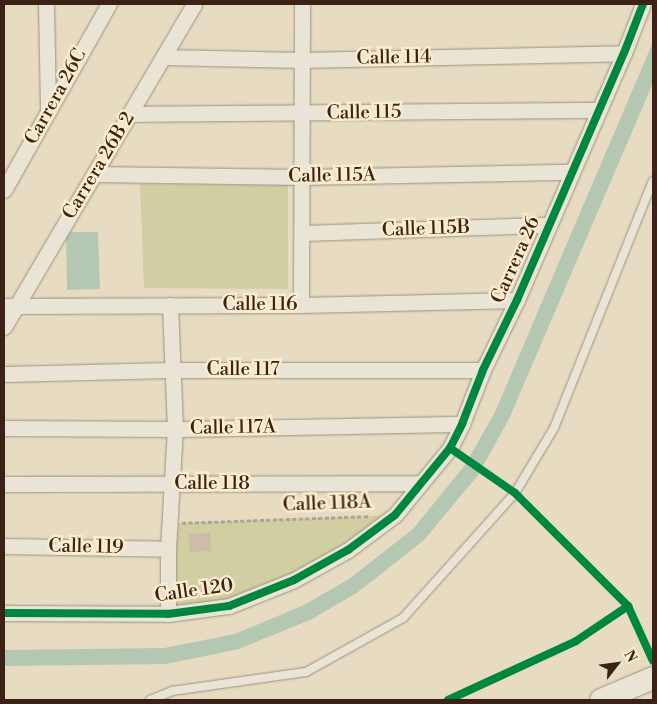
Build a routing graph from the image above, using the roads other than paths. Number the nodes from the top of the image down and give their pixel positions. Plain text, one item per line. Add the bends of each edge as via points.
1 (46, 4) edge
2 (109, 4) edge
3 (194, 4) edge
4 (302, 4) edge
5 (643, 4) edge
6 (624, 53) junction
7 (163, 57) junction
8 (302, 60) junction
9 (599, 110) junction
10 (48, 113) junction
11 (129, 114) junction
12 (302, 114) junction
13 (570, 172) junction
14 (94, 174) junction
15 (302, 176) junction
16 (653, 181) edge
17 (4, 190) edge
18 (549, 225) junction
19 (303, 233) junction
20 (517, 300) junction
21 (170, 304) junction
22 (301, 305) junction
23 (10, 306) edge
24 (4, 327) edge
25 (172, 370) junction
26 (483, 370) junction
27 (4, 374) edge
28 (462, 424) junction
29 (4, 428) edge
30 (175, 429) junction
31 (421, 483) junction
32 (4, 484) edge
33 (174, 485) junction
34 (395, 515) joint
35 (4, 546) edge
36 (168, 549) junction
37 (4, 613) edge
38 (168, 614) junction
39 (653, 678) edge
40 (150, 700) edge
41 (601, 700) edge

1 - 10 street
2 - 10 street, Carrera 26C
3 - 7 street, Carrera 26B 2
4 - 8 street
5 - 6 street, Carrera 26
6 - 8 street, Calle 114
6 - 9 street, Carrera 26
7 - 8 street, Calle 114
7 - 11 street, Carrera 26B 2
8 - 12 street
9 - 12 street, Calle 115
9 - 13 street, Carrera 26
10 - 17 street, Carrera 26C
11 - 12 street, Calle 115
11 - 14 street, Carrera 26B 2
12 - 15 street
13 - 15 street, Calle 115A
13 - 18 street, Carrera 26
14 - 15 street, Calle 115A
14 - 23 street, Carrera 26B 2
15 - 19 street
16 - 40 lane via 554,428 515,493 402,618 306,672 172,691
18 - 19 street, Calle 115B
18 - 20 street, Carrera 26
19 - 22 street
20 - 22 street, Calle 116
20 - 26 street, Carrera 26
21 - 22 street, Calle 116
21 - 23 street, Calle 116
21 - 25 street
23 - 24 street, Carrera 26B 2
25 - 26 street, Calle 117
25 - 27 street, Calle 117
25 - 30 street
26 - 28 street, Carrera 26
28 - 30 street, Calle 117A
28 - 31 street, Carrera 26 via 450,448
29 - 30 street, Calle 117A
30 - 33 street
31 - 33 street, Calle 118
31 - 34 street, Carrera 26
32 - 33 street, Calle 118
33 - 36 street
34 - 38 street, Calle 120 via 348,550 294,580 229,606
35 - 36 street, Calle 119
36 - 38 street
37 - 38 street, Calle 120
39 - 41 main road

